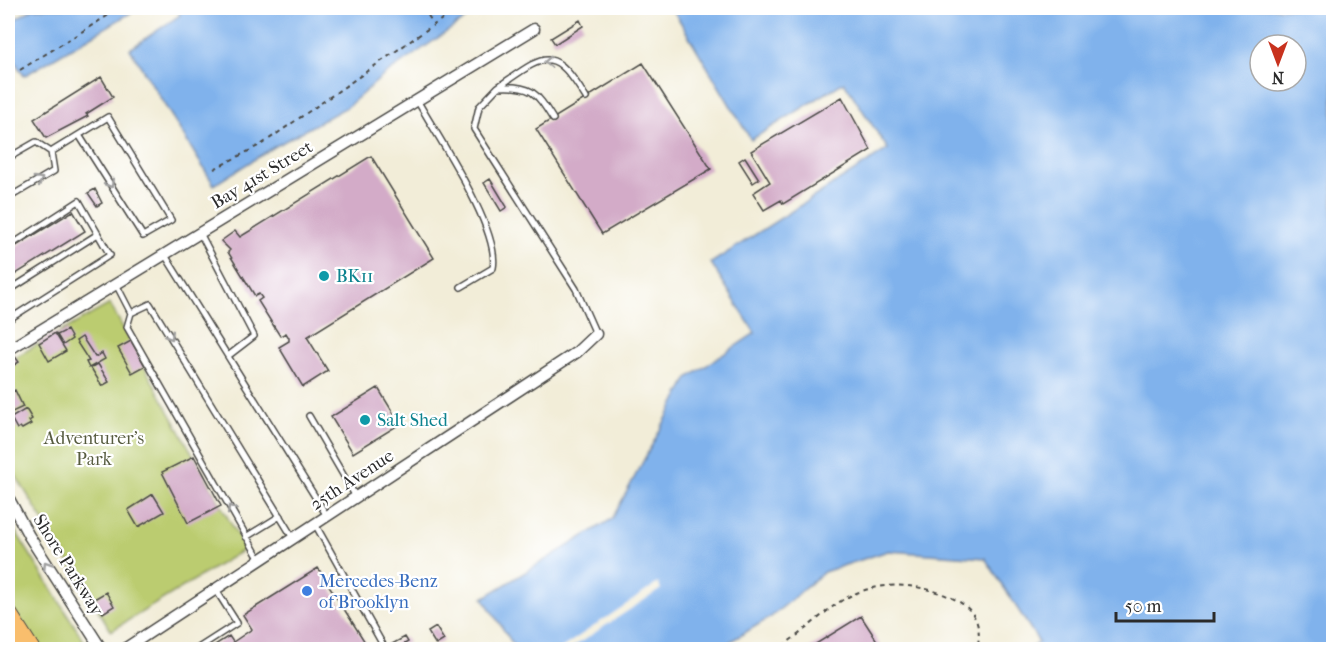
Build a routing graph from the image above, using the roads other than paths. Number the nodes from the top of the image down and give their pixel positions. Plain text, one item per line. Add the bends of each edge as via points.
1 (534, 29) dead end
2 (498, 87) junction
3 (586, 99) dead end
4 (417, 100) junction
5 (553, 119) dead end
6 (79, 135) junction
7 (51, 152) junction
8 (8, 158) edge
9 (8, 198) edge
10 (200, 233) junction
11 (98, 234) junction
12 (8, 247) edge
13 (165, 254) junction
14 (116, 284) junction
15 (461, 287) dead end
16 (8, 291) edge
17 (131, 313) junction
18 (8, 320) edge
19 (596, 334) joint
20 (8, 350) edge
21 (228, 356) junction
22 (309, 416) dead end
23 (8, 497) edge
24 (357, 497) junction
25 (280, 516) junction
26 (327, 516) junction
27 (315, 524) junction
28 (246, 537) junction
29 (293, 538) junction
30 (260, 560) junction
31 (215, 590) junction
32 (8, 617) edge
33 (29, 650) edge
34 (102, 650) edge
35 (123, 650) edge
36 (195, 650) edge
37 (382, 650) edge

1 - 4 street, Bay 41st Street
3 -> 2 lane via 570,71 552,60 529,66
2 - 5 lane via 536,92
2 - 19 lane via 479,107 474,129 576,289
4 - 10 street, Bay 41st Street
4 - 15 lane via 484,221 495,258 493,268
6 -> 6 lane via 143,236 171,220 108,117
6 - 7 lane
7 - 8 lane via 36,142
9 -> 7 lane via 54,171
10 - 13 street, Bay 41st Street
10 - 21 lane via 254,336
11 - 12 lane via 80,201
11 - 16 lane
11 - 18 lane via 110,255
13 - 14 street, Bay 41st Street
13 - 21 lane
14 - 17 lane
14 - 20 street, Bay 41st Street
17 -> 25 lane via 150,304
28 -> 17 lane via 127,327
19 - 24 street, 25th Avenue via 577,352
21 - 26 lane
22 - 24 lane
34 -> 23 street, Shore Parkway
24 - 26 street, 25th Avenue
25 - 28 lane
25 - 29 lane
26 - 27 street, 25th Avenue
27 - 29 street, 25th Avenue
27 - 37 lane via 383,645
28 - 30 lane
29 - 30 street, 25th Avenue
30 - 31 street, 25th Avenue
31 - 35 street, 25th Avenue
31 - 36 lane via 237,623
32 - 33 highway

